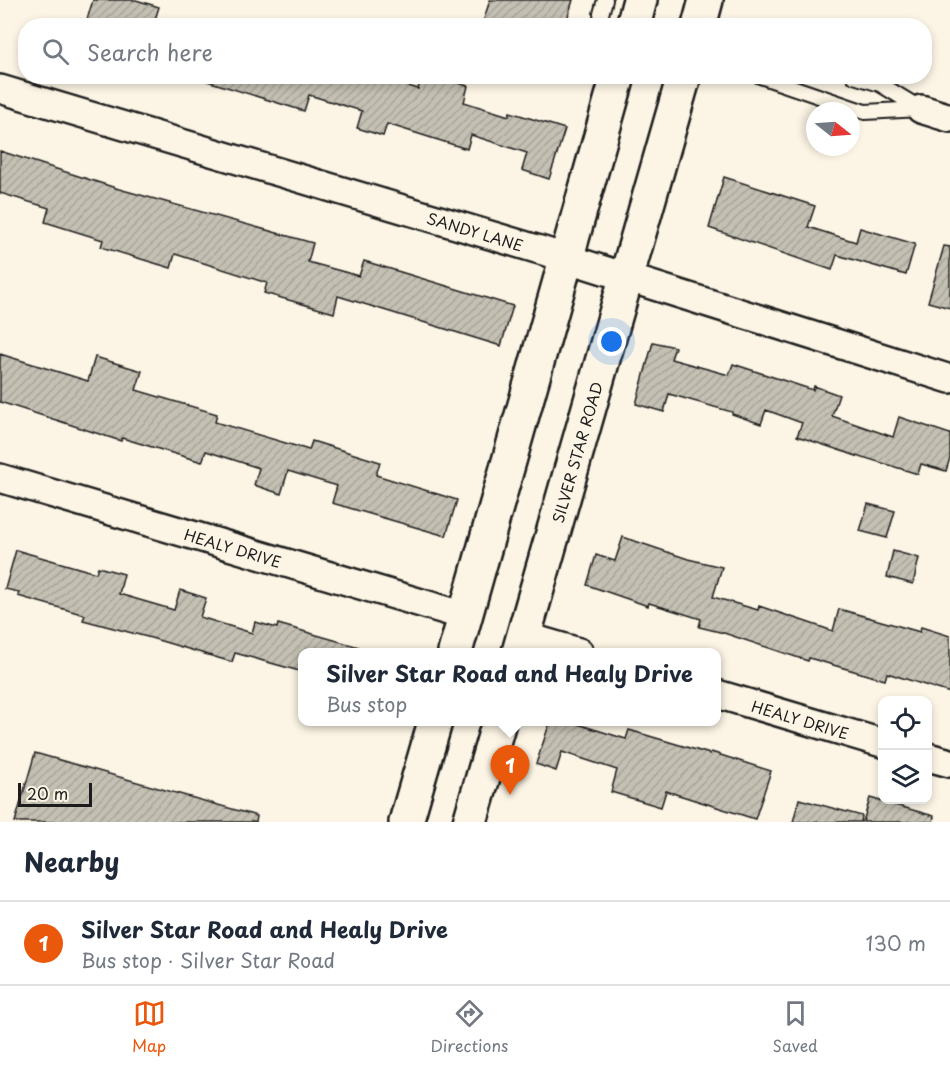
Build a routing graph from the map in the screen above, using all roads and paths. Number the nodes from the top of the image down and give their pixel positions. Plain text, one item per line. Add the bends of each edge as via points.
1 (605, 0) edge
2 (640, 0) edge
3 (706, 0) edge
4 (602, 18) edge
5 (635, 18) edge
6 (701, 18) edge
7 (616, 84) edge
8 (682, 84) edge
9 (783, 84) edge
10 (880, 84) edge
11 (0, 89) edge
12 (921, 109) junction
13 (950, 118) edge
14 (566, 258) junction
15 (627, 278) junction
16 (950, 379) edge
17 (0, 478) edge
18 (465, 616) junction
19 (522, 644) edge
20 (456, 648) edge
21 (550, 648) edge
22 (721, 695) edge
23 (434, 726) edge
24 (499, 726) edge
25 (878, 742) edge
26 (932, 759) edge
27 (950, 764) edge
28 (406, 822) edge
29 (470, 822) edge

1 - 4 lane
2 - 5 main road
3 - 6 main road
7 - 14 main road
8 - 15 main road, SILVER STAR ROAD
9 - 12 lane via 865,112
10 - 12 lane
11 - 14 street, SANDY LANE
12 - 13 street
14 - 15 street, SANDY LANE
14 - 18 main road
15 - 16 street, SANDY LANE
15 - 19 main road, SILVER STAR ROAD
17 - 18 street, HEALY DRIVE
18 - 20 main road
19 - 21 street
22 - 25 street, HEALY DRIVE
23 - 28 main road
24 - 29 main road
26 - 27 street

